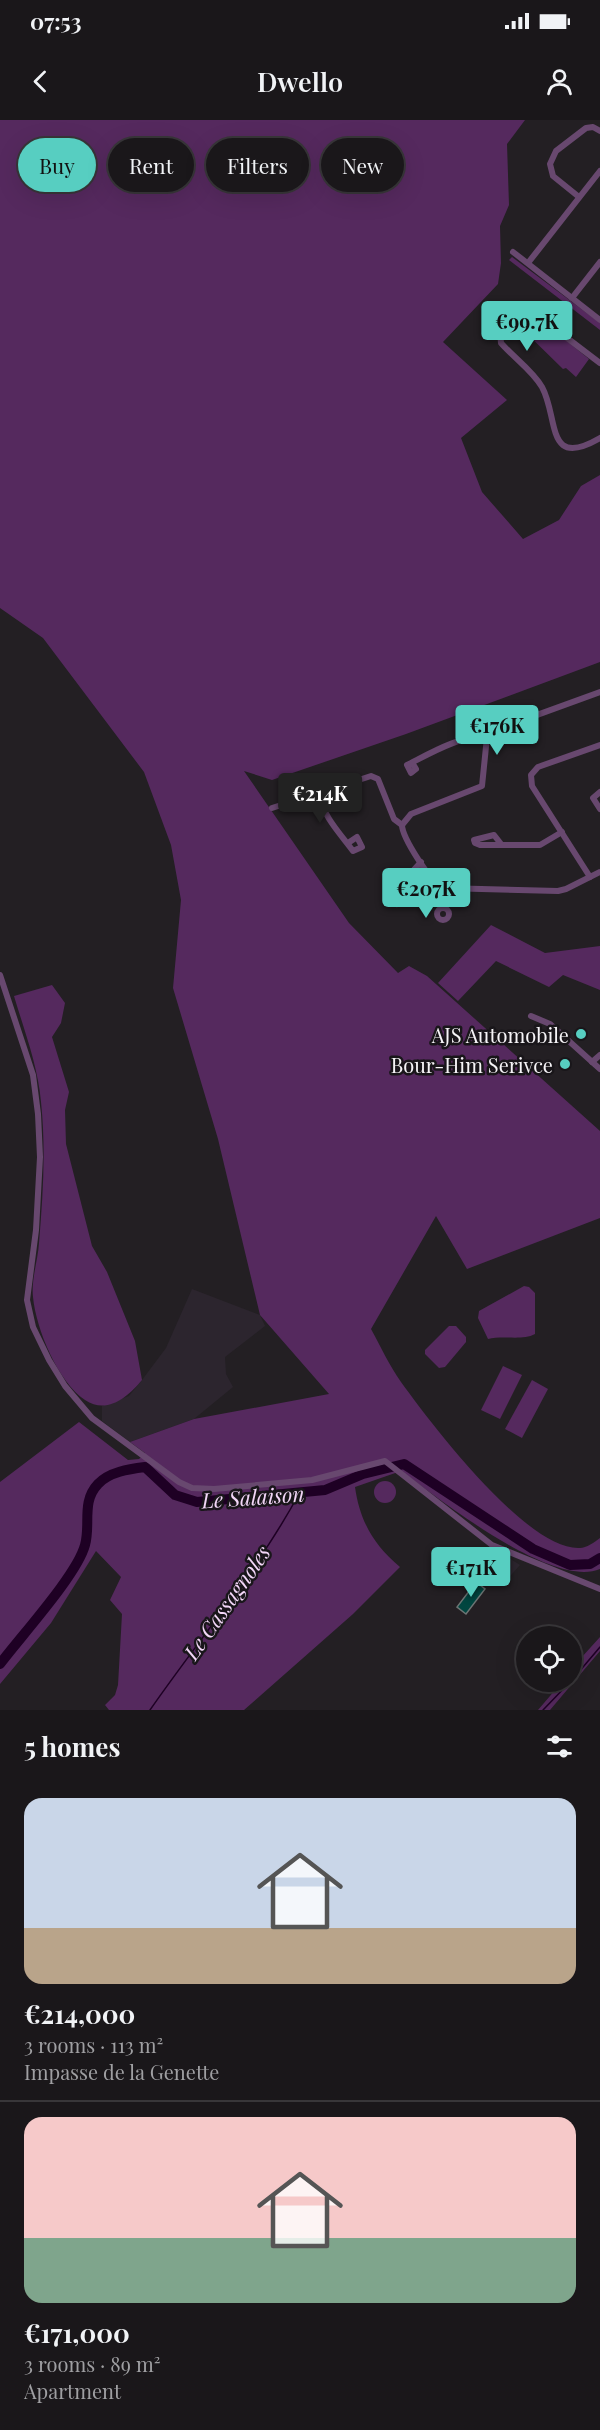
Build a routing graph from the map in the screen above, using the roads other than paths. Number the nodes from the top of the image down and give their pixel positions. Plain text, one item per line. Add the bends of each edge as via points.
1 (600, 130) edge
2 (600, 171) edge
3 (579, 197) junction
4 (513, 252) dead end
5 (600, 262) edge
6 (528, 263) junction
7 (572, 298) junction
8 (600, 320) edge
9 (599, 360) edge
10 (600, 438) edge
11 (600, 692) edge
12 (487, 737) junction
13 (600, 745) edge
14 (413, 764) dead end
15 (600, 792) edge
16 (321, 797) junction
17 (272, 808) dead end
18 (600, 808) edge
19 (402, 825) junction
20 (562, 832) junction
21 (348, 843) dead end
22 (501, 844) dead end
23 (421, 862) junction
24 (600, 872) edge
25 (590, 877) junction
26 (397, 889) dead end
27 (453, 890) junction
28 (445, 908) dead end
29 (0, 975) edge
30 (531, 1016) dead end
31 (600, 1055) edge
32 (592, 1062) junction
33 (600, 1069) edge
34 (600, 1589) edge

1 - 3 street via 586,128 555,151 550,160 553,176
2 - 3 street
3 - 6 street
4 - 6 street
5 - 7 street
6 - 7 street
7 - 8 street
9 - 10 street via 529,309 519,311 500,332 501,343 543,389 558,441 576,448
11 - 12 street via 492,730
12 - 14 street via 476,736 416,759
12 - 19 street via 482,786 411,814
13 - 20 street via 538,767 531,775 532,786
15 - 18 street via 593,798
16 - 17 street via 312,795
16 - 19 street via 328,790 367,776 375,777 394,819
16 - 21 street via 322,805
19 - 23 street via 403,834
20 - 22 street via 540,845
20 - 25 street
23 - 26 street
23 - 27 street via 439,886
24 - 25 street
25 - 27 street via 558,891
27 - 28 street
29 - 34 street via 33,1075 38,1114 36,1230 27,1300 33,1327 49,1360 87,1413 192,1488 312,1480 387,1462 492,1545
30 - 32 street via 550,1024
31 - 32 street
32 - 33 street

